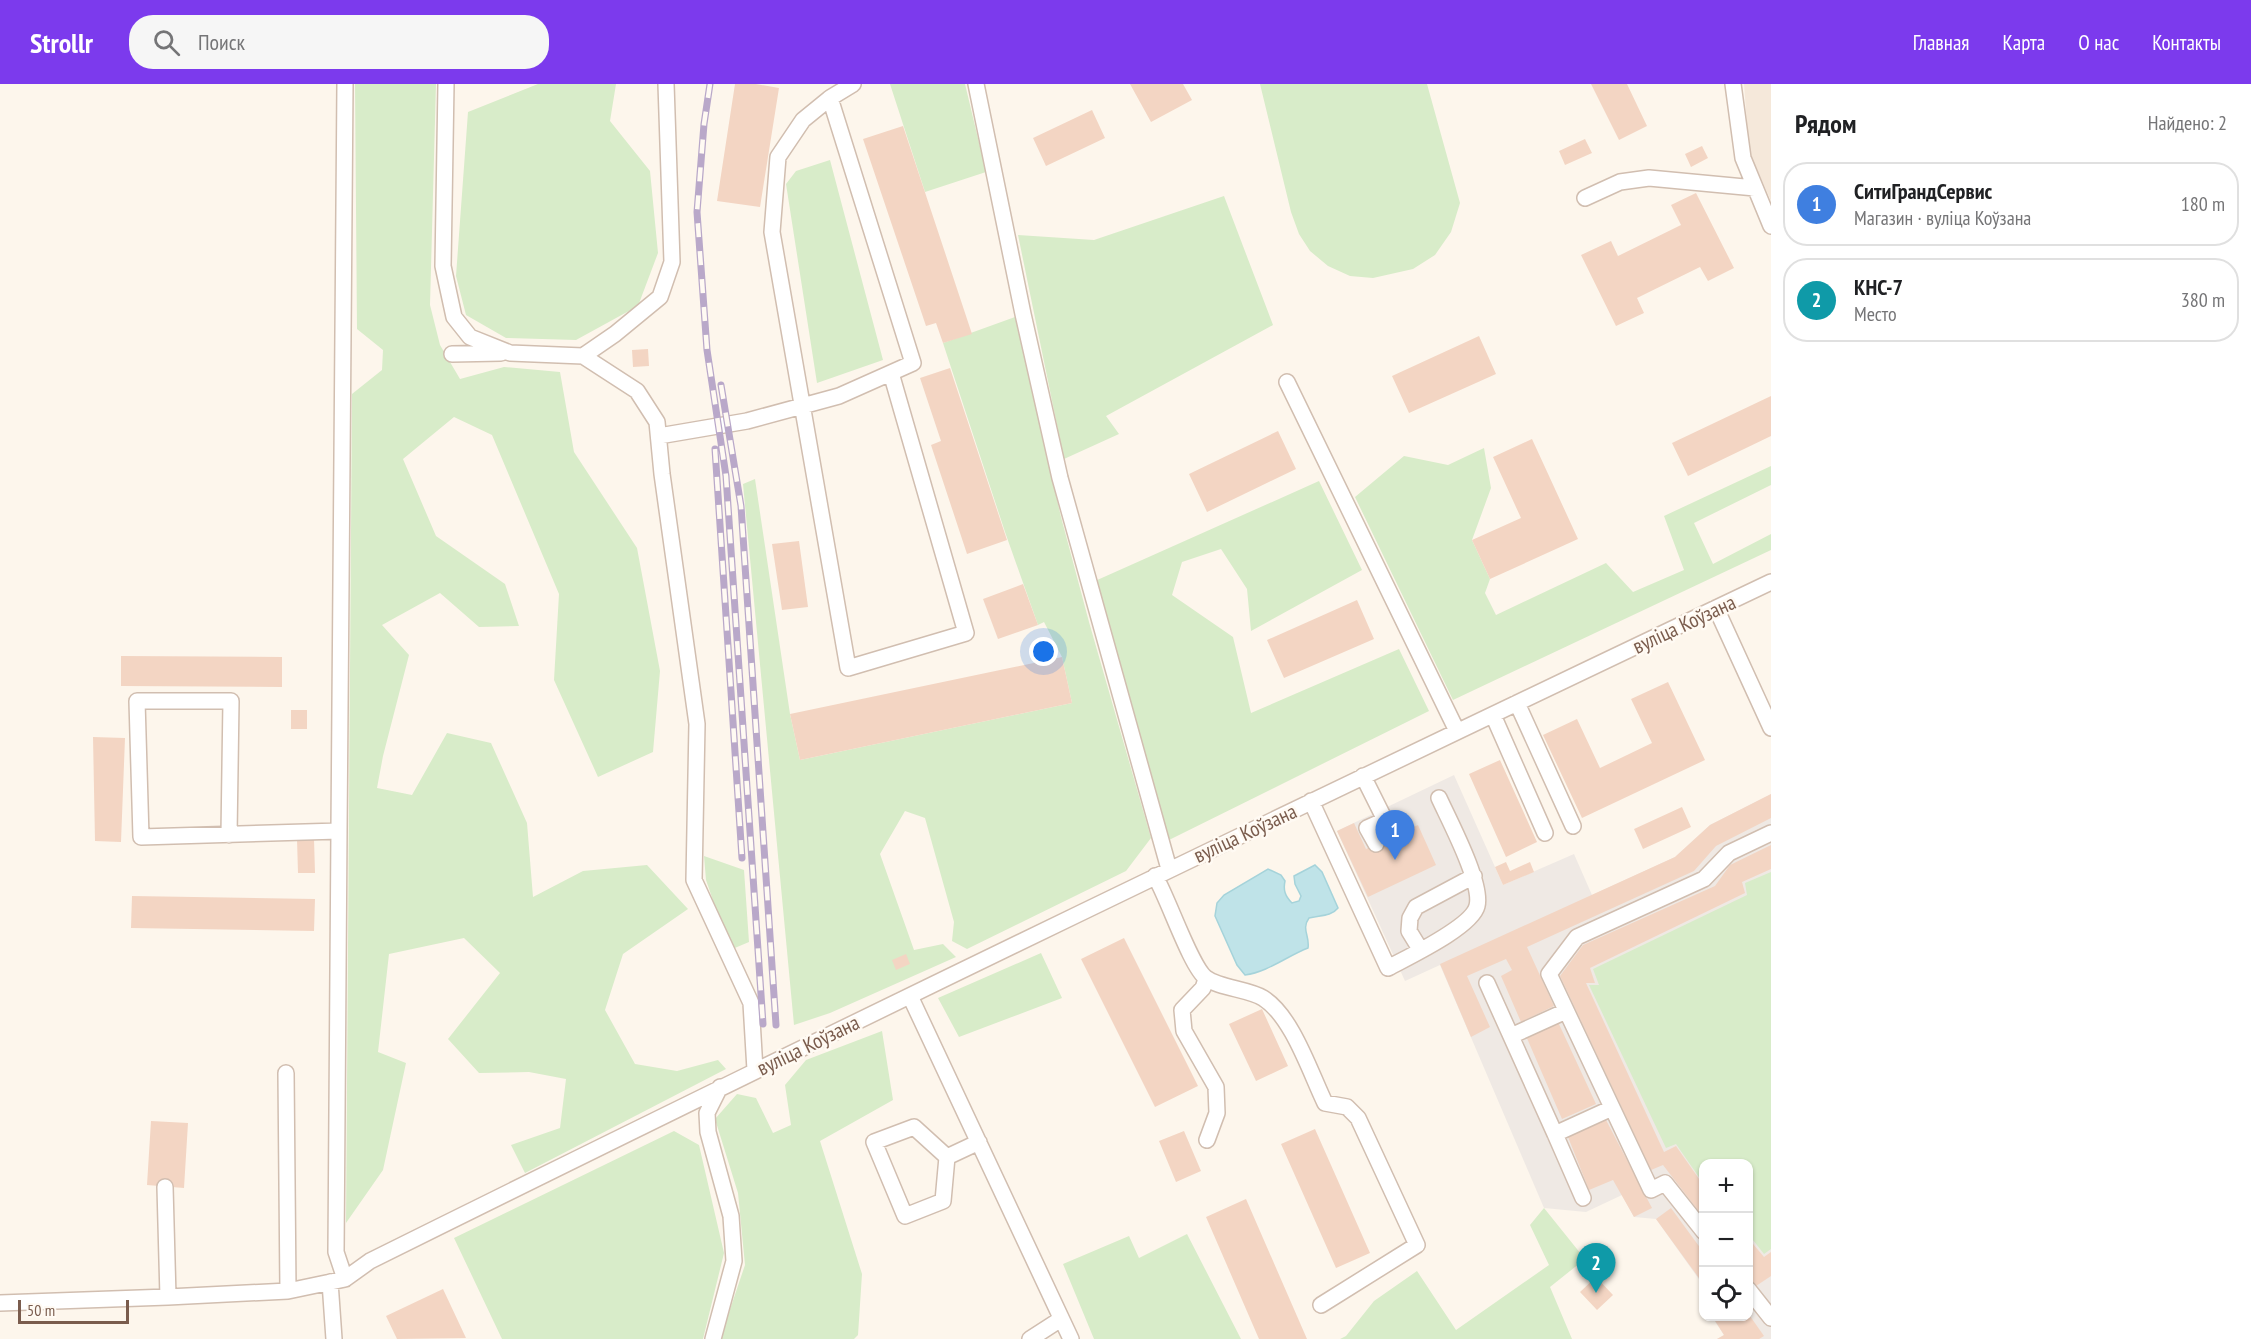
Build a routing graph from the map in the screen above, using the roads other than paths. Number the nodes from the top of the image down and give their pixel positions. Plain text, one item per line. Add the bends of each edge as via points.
1 (345, 84) edge
2 (446, 84) edge
3 (666, 84) edge
4 (853, 84) edge
5 (975, 84) edge
6 (1733, 84) edge
7 (830, 98) junction
8 (1755, 188) junction
9 (1586, 198) dead end
10 (1771, 226) edge
11 (510, 353) junction
12 (452, 354) dead end
13 (583, 356) junction
14 (891, 373) junction
15 (1287, 382) dead end
16 (804, 406) junction
17 (659, 436) junction
18 (1771, 582) edge
19 (1716, 608) junction
20 (1517, 703) junction
21 (1492, 714) junction
22 (1771, 728) edge
23 (1457, 731) junction
24 (1363, 776) junction
25 (1439, 798) dead end
26 (1311, 801) junction
27 (1385, 820) junction
28 (1573, 826) dead end
29 (339, 831) junction
30 (1545, 833) dead end
31 (1771, 833) edge
32 (229, 835) junction
33 (1393, 836) dead end
34 (1376, 844) dead end
35 (1169, 869) junction
36 (1155, 876) junction
37 (1474, 876) junction
38 (1420, 950) junction
39 (1206, 979) junction
40 (1487, 983) dead end
41 (910, 996) junction
42 (1566, 1011) junction
43 (1511, 1036) junction
44 (755, 1070) junction
45 (286, 1073) dead end
46 (720, 1087) junction
47 (1612, 1108) junction
48 (1555, 1134) junction
49 (1207, 1140) dead end
50 (979, 1142) junction
51 (947, 1158) junction
52 (165, 1187) dead end
53 (1583, 1198) dead end
54 (1699, 1226) edge
55 (338, 1280) junction
56 (288, 1291) junction
57 (1753, 1294) edge
58 (168, 1297) junction
59 (0, 1303) edge
60 (1321, 1305) dead end
61 (1771, 1318) edge
62 (1061, 1319) junction
63 (334, 1339) edge
64 (713, 1339) edge
65 (1030, 1339) edge
66 (1071, 1339) edge

1 - 29 street
2 - 11 street via 443,266 454,317 470,337
3 - 13 street via 672,262 660,297
4 - 7 street
5 - 35 street via 1060,478
6 - 8 street via 1743,158
7 - 14 street via 913,363
7 - 16 street via 803,120 778,157 772,222
8 - 9 street via 1649,178 1620,182
8 - 10 street
11 - 12 street
11 - 13 street
13 - 17 street via 637,391 657,422
14 - 16 street via 839,396
14 - 16 street via 966,633 848,668
15 - 23 street
16 - 17 street via 747,421
17 - 44 street via 698,724 694,880 751,1003
18 - 19 street, вуліца Коўзана
19 - 20 street, вуліца Коўзана
19 - 22 street
20 - 21 street, вуліца Коўзана
20 - 28 street
21 - 23 street, вуліца Коўзана
21 - 30 street
23 - 24 street, вуліца Коўзана
24 - 26 street, вуліца Коўзана
24 - 27 street
25 - 37 street
26 - 35 street, вуліца Коўзана
26 - 38 street via 1388,968
27 - 33 street
27 - 34 street via 1367,828
29 - 32 street
29 - 55 street
31 - 42 street via 1729,854 1704,879 1577,937 1549,974
32 - 32 street via 141,837 137,701 231,701
35 - 36 street, вуліца Коўзана
36 - 39 street via 1195,964
36 - 41 street, вуліца Коўзана
37 - 38 street via 1478,894 1472,915 1459,928
37 - 38 street via 1416,907 1409,931
39 - 49 street via 1203,988 1182,1010 1184,1031 1216,1087 1217,1113
39 - 60 street via 1261,997 1278,1010 1325,1103 1347,1107 1358,1118 1418,1245
40 - 43 street
41 - 44 street, вуліца Коўзана
41 - 50 street
42 - 43 street
42 - 47 street
43 - 48 street
44 - 46 street, вуліца Коўзана
45 - 56 street
46 - 55 street, вуліца Коўзана
46 - 64 street via 707,1113 708,1132 731,1216 734,1261
47 - 48 street
47 - 54 street via 1651,1190 1665,1183
48 - 53 street
50 - 51 street
50 - 62 street
51 - 51 street via 914,1127 874,1142 905,1216 943,1201
52 - 58 street
55 - 56 street
55 - 63 street
56 - 58 street
57 - 61 street
58 - 59 street
62 - 65 street
62 - 66 street

